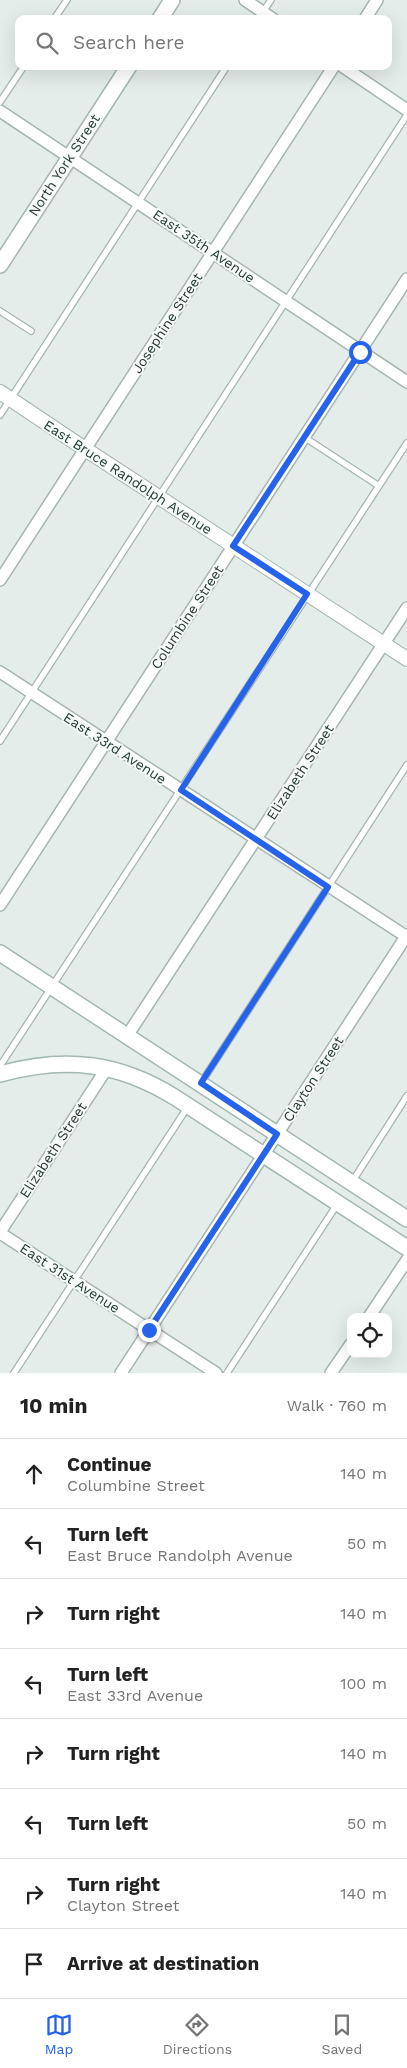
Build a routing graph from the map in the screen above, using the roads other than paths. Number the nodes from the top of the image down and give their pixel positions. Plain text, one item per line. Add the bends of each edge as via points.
1 (67, 0) edge
2 (172, 0) edge
3 (245, 0) edge
4 (271, 0) edge
5 (377, 0) edge
6 (57, 15) edge
7 (163, 15) edge
8 (261, 15) edge
9 (368, 15) edge
10 (21, 70) edge
11 (126, 70) edge
12 (224, 70) edge
13 (331, 70) edge
14 (348, 70) edge
15 (0, 102) edge
16 (407, 110) edge
17 (0, 111) edge
18 (407, 115) edge
19 (70, 156) junction
20 (139, 202) junction
21 (213, 252) junction
22 (0, 265) edge
23 (407, 278) edge
24 (286, 302) junction
25 (0, 311) edge
26 (31, 331) dead end
27 (360, 352) junction
28 (407, 382) edge
29 (5, 395) edge
30 (0, 415) edge
31 (304, 437) junction
32 (407, 443) edge
33 (85, 449) junction
34 (378, 486) junction
35 (158, 497) junction
36 (233, 546) junction
37 (0, 580) edge
38 (307, 594) junction
39 (407, 608) edge
40 (384, 644) junction
41 (407, 659) edge
42 (0, 672) edge
43 (31, 693) junction
44 (0, 741) edge
45 (106, 742) junction
46 (407, 765) edge
47 (181, 790) junction
48 (256, 840) junction
49 (328, 887) junction
50 (0, 905) edge
51 (407, 936) edge
52 (0, 952) edge
53 (52, 986) junction
54 (127, 1036) junction
55 (0, 1066) edge
56 (107, 1068) junction
57 (0, 1074) edge
58 (201, 1083) junction
59 (407, 1096) edge
60 (188, 1106) junction
61 (277, 1134) junction
62 (263, 1154) junction
63 (352, 1182) junction
64 (338, 1203) junction
65 (407, 1219) edge
66 (0, 1233) edge
67 (407, 1248) edge
68 (407, 1260) edge
69 (74, 1281) junction
70 (372, 1313) edge
71 (149, 1330) junction
72 (347, 1350) edge
73 (14, 1373) edge
74 (120, 1373) edge
75 (216, 1373) edge
76 (227, 1373) edge
77 (331, 1373) edge

1 - 6 lane
2 - 7 main road
3 - 8 street
4 - 8 lane
5 - 9 street
10 - 15 lane
11 - 19 main road, North York Street
12 - 20 lane
13 - 21 street, Josephine Street
14 - 16 street
17 - 19 street, East 35th Avenue
18 - 24 lane
19 - 20 street, East 35th Avenue
19 - 22 main road, North York Street
20 - 21 street, East 35th Avenue
20 - 29 lane
21 - 24 street, East 35th Avenue
21 - 33 street, Josephine Street
23 - 27 street, Columbine Street
24 - 27 street, East 35th Avenue
24 - 35 lane
25 - 26 lane
27 - 28 street, East 35th Avenue
27 - 31 street, Columbine Street
29 - 30 lane
29 - 33 street, East Bruce Randolph Avenue
31 - 34 lane
31 - 36 street, Columbine Street
32 - 34 lane
33 - 35 street, East Bruce Randolph Avenue
33 - 37 street, Josephine Street
34 - 38 lane
35 - 36 street, East Bruce Randolph Avenue
35 - 43 lane
36 - 38 street, East Bruce Randolph Avenue
36 - 45 street, Columbine Street
38 - 40 street, East Bruce Randolph Avenue
38 - 47 lane
39 - 40 street, Elizabeth Street
40 - 41 street, East Bruce Randolph Avenue
40 - 48 street, Elizabeth Street
42 - 43 street, East 33rd Avenue
43 - 44 lane
43 - 45 street, East 33rd Avenue
45 - 47 street, East 33rd Avenue
45 - 50 street, Columbine Street
46 - 49 lane
47 - 48 street, East 33rd Avenue
47 - 53 lane
48 - 49 street, East 33rd Avenue
48 - 54 street, Elizabeth Street
49 - 51 street, East 33rd Avenue
49 - 58 lane
51 - 61 street, Clayton Street
52 - 53 main road
53 - 54 main road
53 - 55 lane
54 - 58 main road
56 - 57 main road via 51,1063
56 - 60 main road via 154,1085
56 - 66 street, Elizabeth Street
58 - 61 main road
59 - 63 lane
60 - 62 main road
60 - 69 lane
61 - 62 street, Clayton Street
61 - 63 main road
62 - 64 main road
62 - 71 street, Clayton Street
63 - 65 main road
64 - 67 main road
64 - 76 lane
66 - 69 street, East 31st Avenue
68 - 70 street
69 - 71 street, East 31st Avenue
69 - 73 lane
71 - 74 street, Clayton Street
71 - 75 street, East 31st Avenue
72 - 77 street

